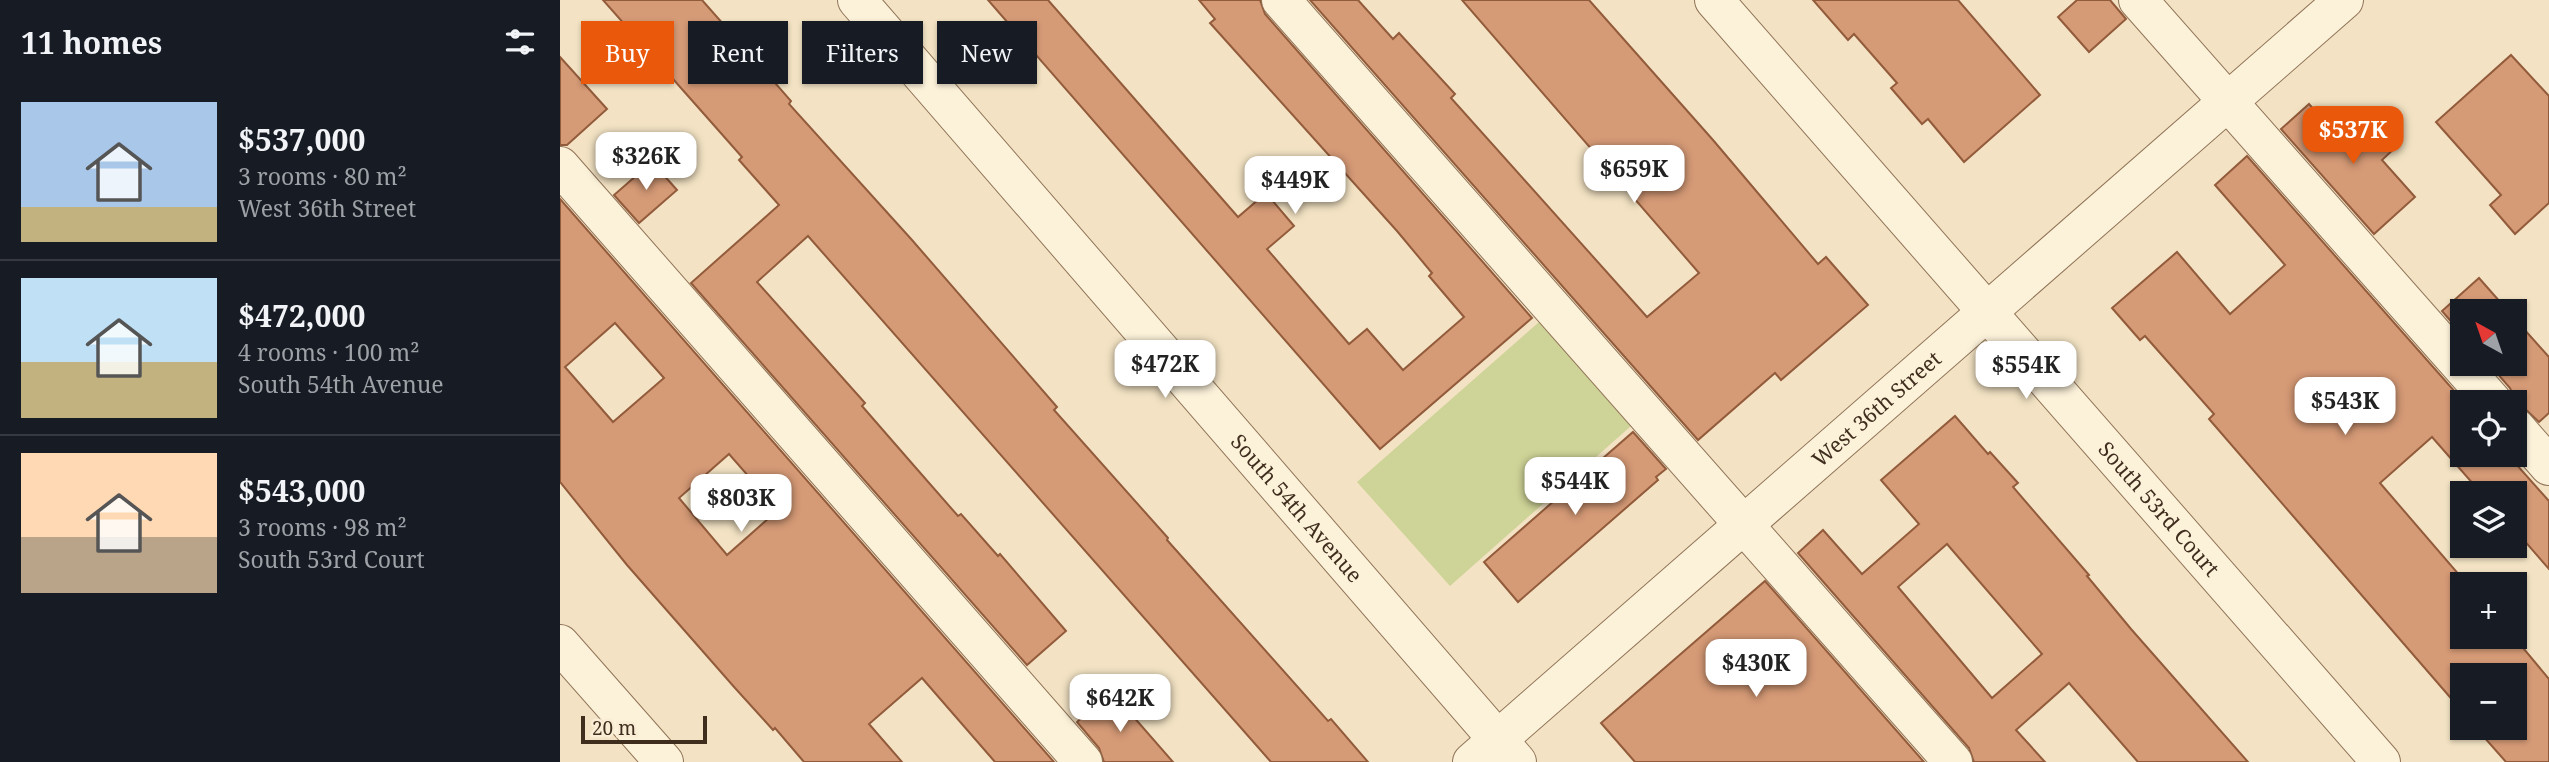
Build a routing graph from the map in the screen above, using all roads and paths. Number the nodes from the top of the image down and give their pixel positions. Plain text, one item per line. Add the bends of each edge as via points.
1 (857, 0) edge
2 (1281, 0) edge
3 (1714, 0) edge
4 (2138, 0) edge
5 (2344, 0) edge
6 (2227, 103) junction
7 (560, 166) edge
8 (1987, 312) junction
9 (2482, 390) edge
10 (2527, 441) edge
11 (2549, 466) edge
12 (1745, 524) junction
13 (560, 644) edge
14 (1495, 754) edge
15 (664, 762) edge
16 (1083, 762) edge
17 (1953, 762) edge
18 (2381, 762) edge

1 - 14 street, South 54th Avenue
2 - 12 street
3 - 8 street, South 53rd Court
4 - 6 street
5 - 6 street, West 36th Street
6 - 8 street, West 36th Street
6 - 9 street
7 - 16 street
8 - 12 street, West 36th Street
8 - 18 street, South 53rd Court
10 - 11 street
12 - 14 street, West 36th Street
12 - 17 street
13 - 15 street

